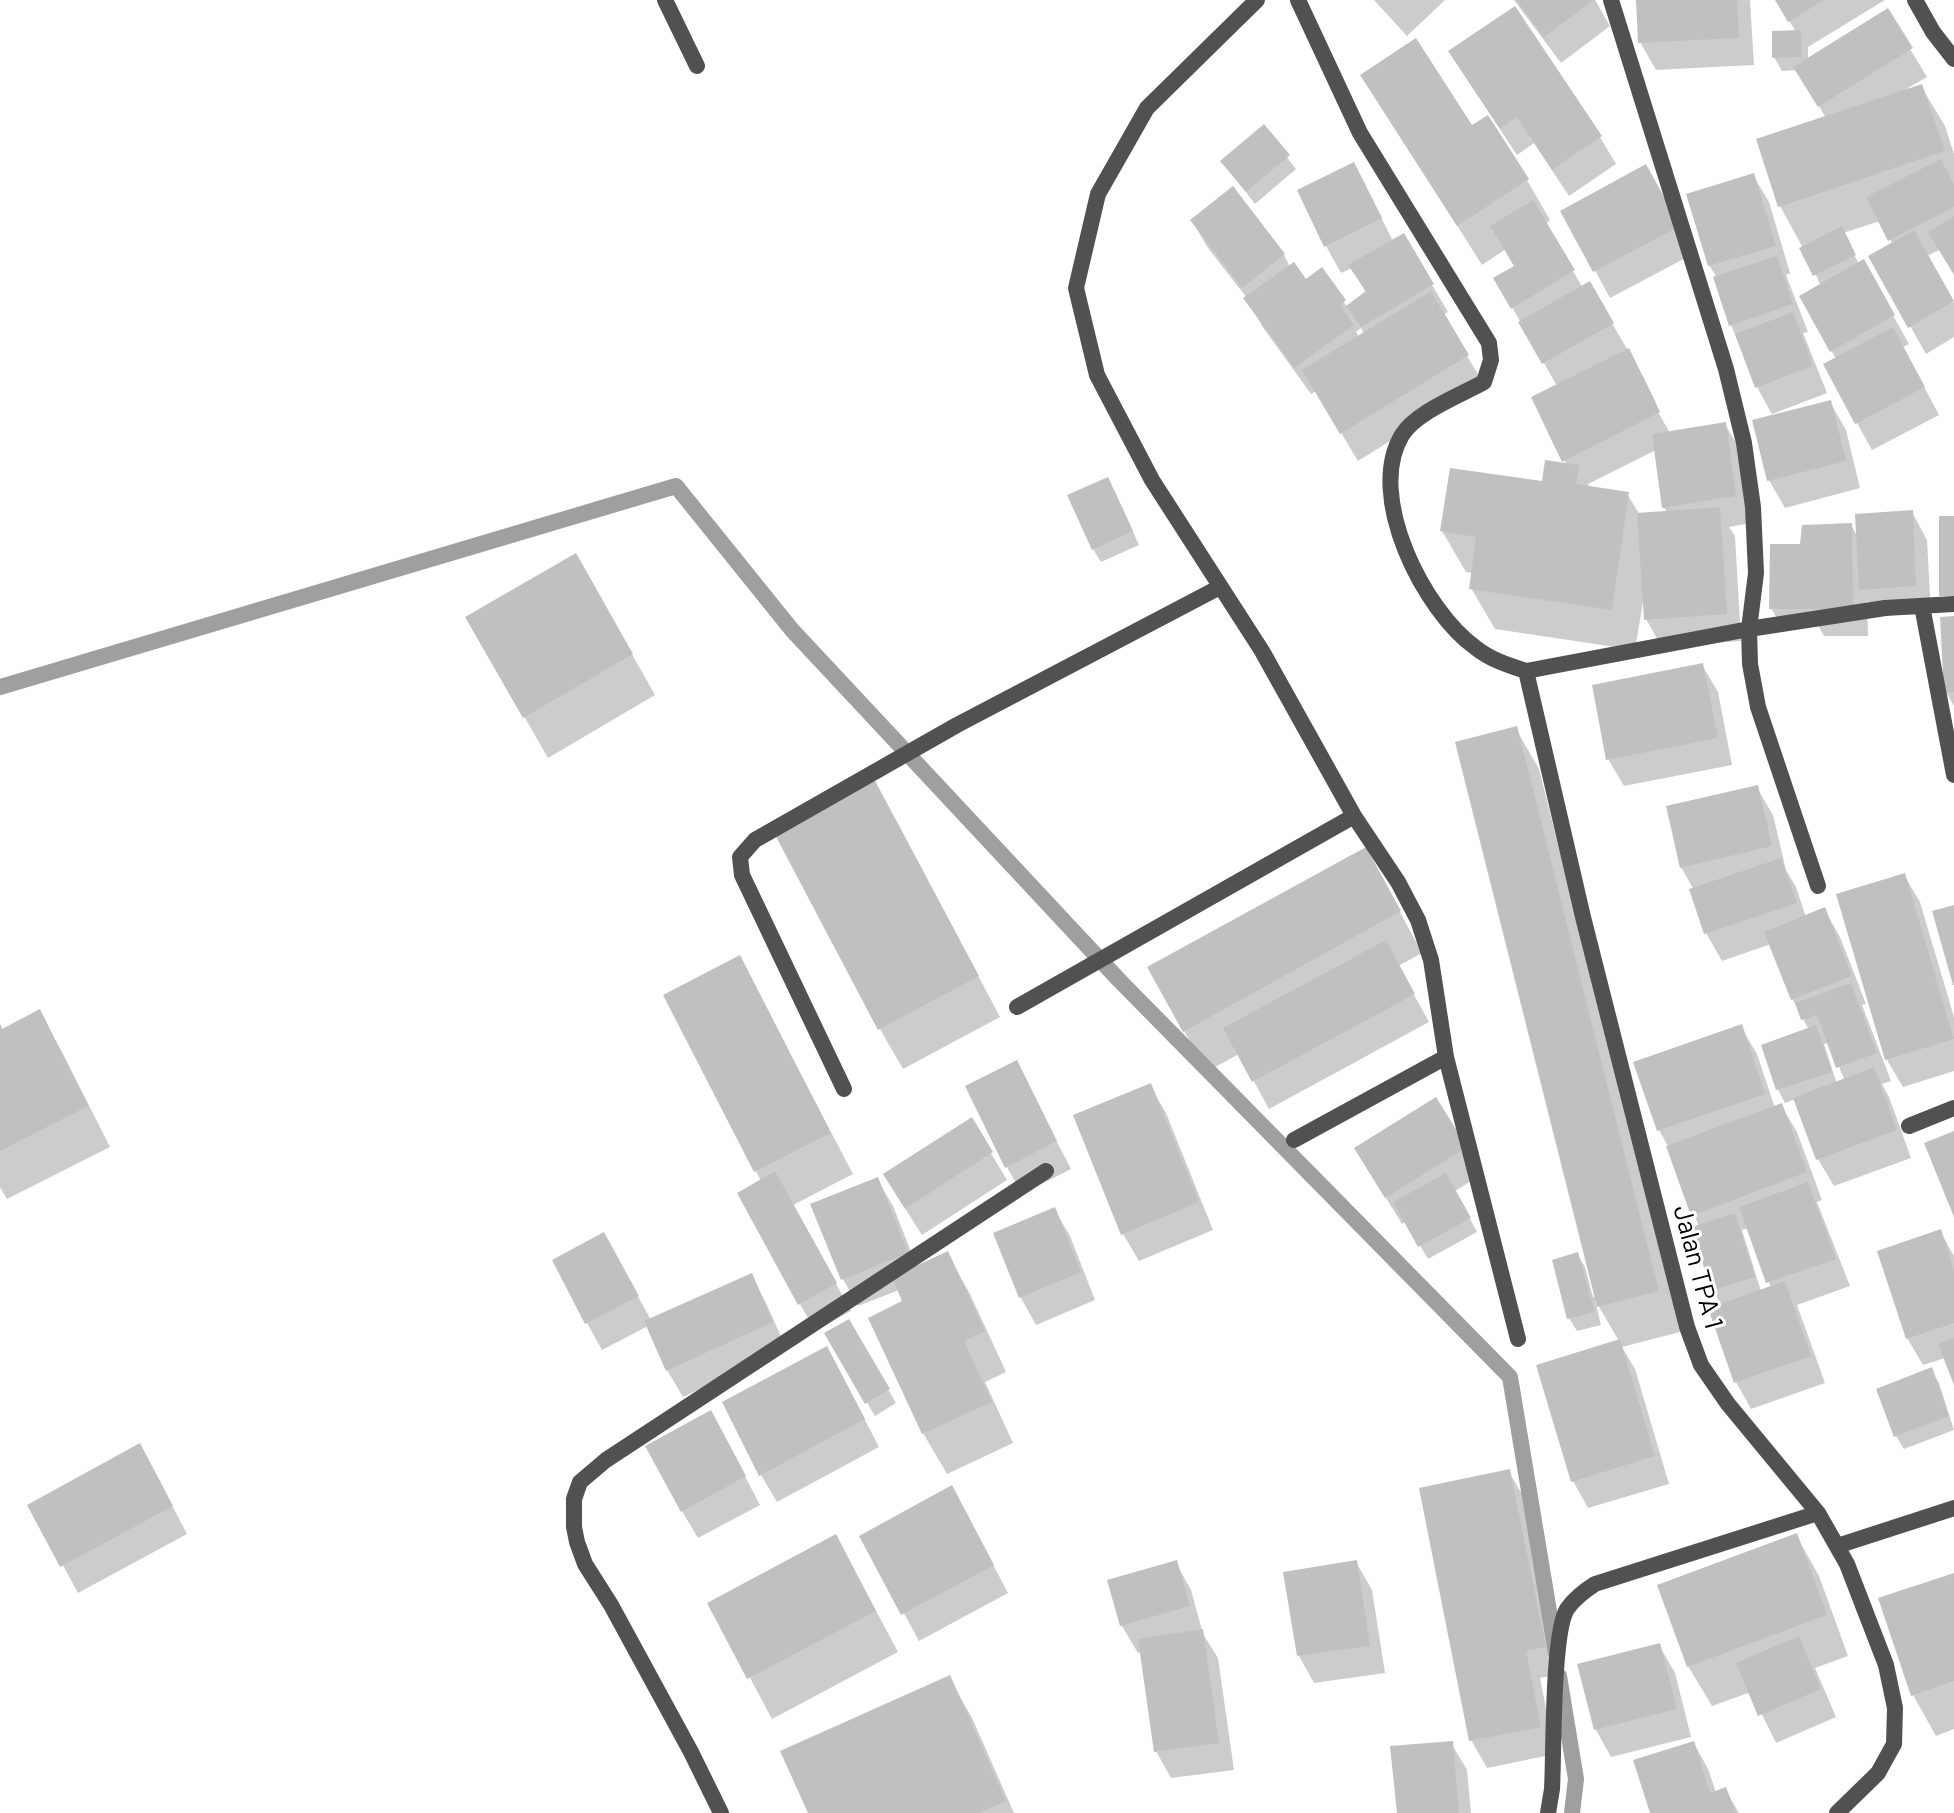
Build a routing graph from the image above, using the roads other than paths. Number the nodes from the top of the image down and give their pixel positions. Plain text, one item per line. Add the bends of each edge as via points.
1 (665, 0) edge
2 (1257, 0) edge
3 (1298, 0) edge
4 (1611, 0) edge
5 (1915, 0) edge
6 (1954, 59) edge
7 (697, 66) dead end
8 (1220, 587) junction
9 (1954, 604) edge
10 (1922, 606) junction
11 (1749, 629) junction
12 (1526, 671) junction
13 (1954, 775) edge
14 (1354, 816) junction
15 (1818, 886) dead end
16 (1017, 1007) dead end
17 (1446, 1057) junction
18 (844, 1089) dead end
19 (1954, 1108) edge
20 (1909, 1126) dead end
21 (1294, 1140) dead end
22 (1046, 1171) dead end
23 (1518, 1339) dead end
24 (1954, 1508) edge
25 (1818, 1513) junction
26 (1837, 1546) junction
27 (721, 1813) edge
28 (1548, 1813) edge
29 (1837, 1813) edge

1 - 7 street
2 - 8 street via 1147,108 1098,194 1076,288 1097,375 1152,480
3 - 12 street via 1360,133 1489,343 1491,360 1484,382 1412,422 1401,437 1393,462 1394,520 1425,590 1457,631 1474,648
4 - 11 street via 1726,369 1744,443 1756,573
5 - 6 street
8 - 14 street
8 - 18 street via 957,725 755,840 740,857 742,875
9 - 10 street
10 - 11 street
10 - 13 street
11 - 12 street
11 - 15 street via 1758,707
12 - 25 street, Jalan TPA 1 via 1687,1327 1701,1365 1728,1404
14 - 16 street
14 - 17 street via 1418,920 1431,960
17 - 21 street
17 - 23 street
19 - 20 street
22 - 27 street via 580,1482 574,1527 585,1564
24 - 26 street
25 - 26 street, Jalan TPA 1
25 - 28 street via 1595,1584 1580,1595 1566,1611 1559,1640
26 - 29 street, Jalan TPA 1 via 1886,1665 1895,1708 1894,1744 1878,1773

